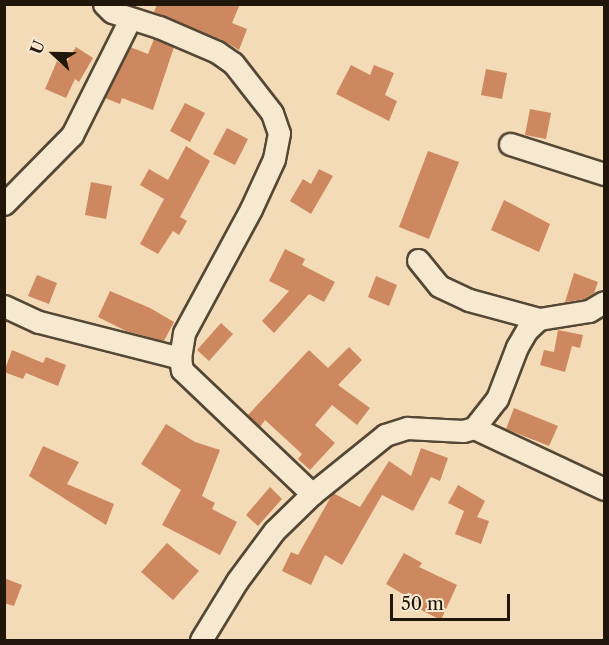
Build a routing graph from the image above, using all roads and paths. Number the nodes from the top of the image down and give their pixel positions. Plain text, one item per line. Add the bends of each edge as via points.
1 (104, 4) edge
2 (130, 19) junction
3 (510, 144) dead end
4 (604, 174) edge
5 (4, 204) edge
6 (418, 260) dead end
7 (604, 302) edge
8 (4, 306) edge
9 (540, 319) junction
10 (180, 358) junction
11 (474, 428) junction
12 (604, 489) edge
13 (312, 494) junction
14 (201, 640) edge

1 - 2 street
2 - 5 street via 72,135
2 - 10 street via 184,37 233,63 273,113 279,133 274,159 251,209 184,333
3 - 4 street
6 - 9 street via 440,286 469,300
7 - 9 street via 589,311
8 - 10 street via 39,322
9 - 11 street via 527,330 518,347 498,399
10 - 13 street via 182,370
11 - 12 street
11 - 13 street via 407,428 384,435
13 - 14 street via 274,531

